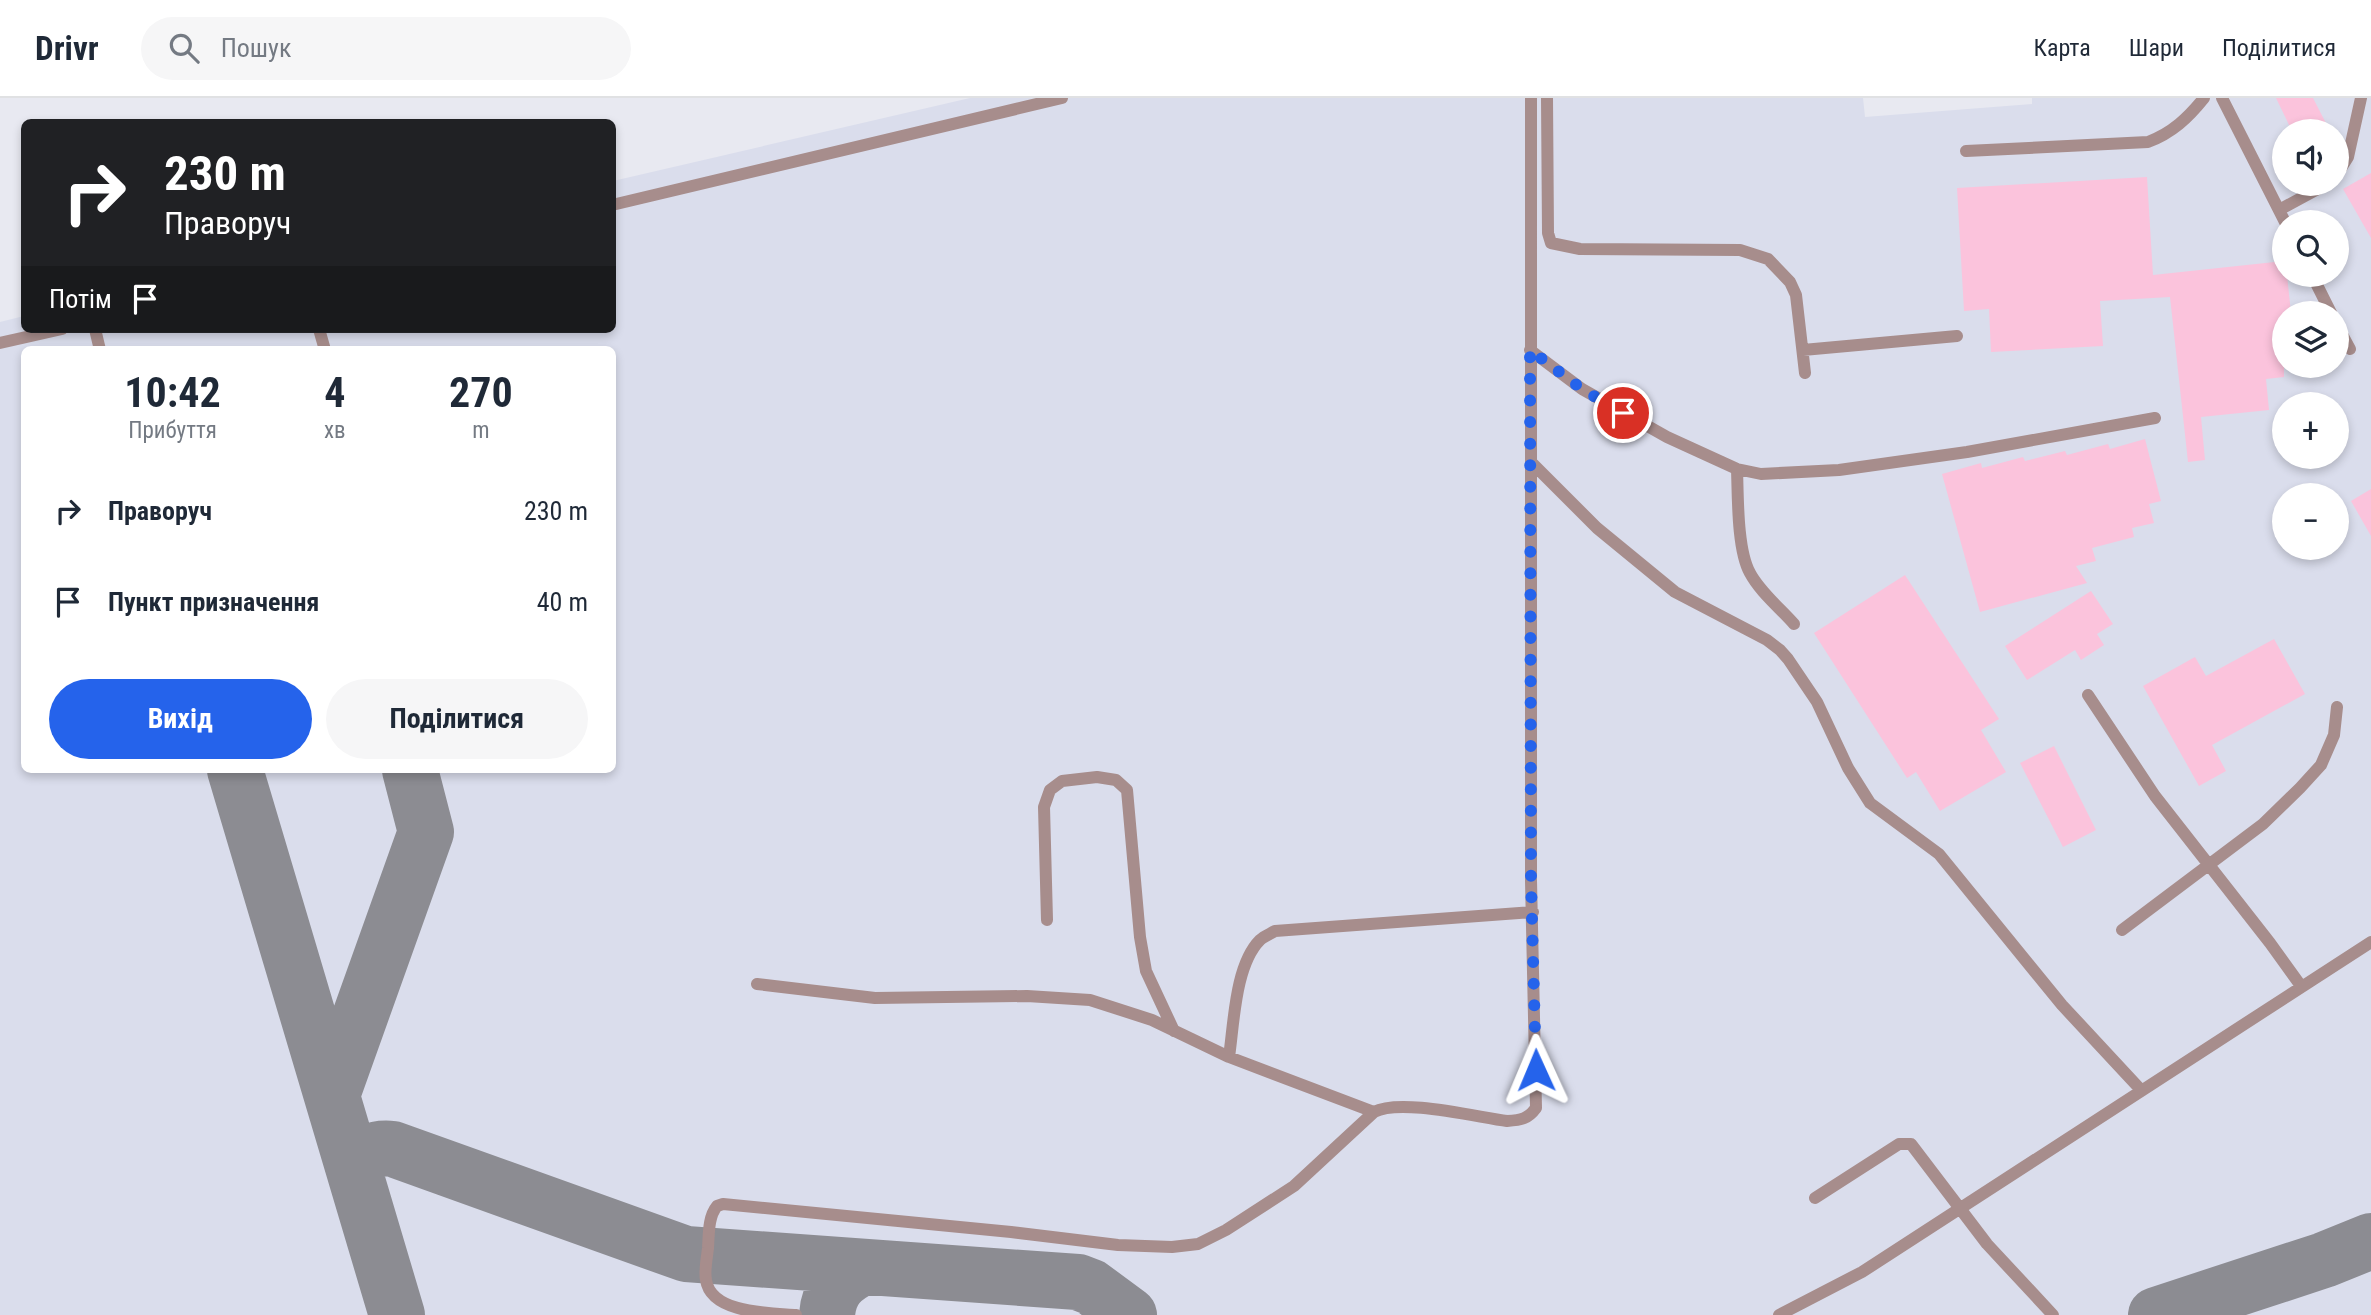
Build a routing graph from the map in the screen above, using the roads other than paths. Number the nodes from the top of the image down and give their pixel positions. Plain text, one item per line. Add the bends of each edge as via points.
1 (1062, 98) edge
2 (1531, 98) edge
3 (1547, 98) edge
4 (2203, 98) edge
5 (2222, 98) edge
6 (2361, 98) edge
7 (1966, 151) dead end
8 (2349, 152) edge
9 (2305, 196) edge
10 (616, 204) edge
11 (2279, 210) joint
12 (45, 333) edge
13 (1957, 336) dead end
14 (0, 344) edge
15 (1530, 350) junction
16 (1803, 350) junction
17 (1805, 373) dead end
18 (2155, 418) dead end
19 (1531, 462) junction
20 (1737, 469) junction
21 (1794, 624) dead end
22 (2088, 695) dead end
23 (2337, 707) dead end
24 (2209, 866) junction
25 (1533, 912) junction
26 (1047, 920) dead end
27 (2122, 930) dead end
28 (2371, 942) edge
29 (757, 984) dead end
30 (2301, 986) junction
31 (1175, 1031) junction
32 (1229, 1057) junction
33 (2141, 1090) junction
34 (1374, 1112) junction
35 (1815, 1198) dead end
36 (1961, 1207) junction
37 (796, 1315) edge
38 (1779, 1315) edge
39 (2053, 1315) edge

1 - 10 lane
2 - 15 lane
3 - 16 lane via 1550,243 1580,250 1740,250 1768,259 1796,295
4 - 7 lane via 2180,124 2148,142
5 - 11 lane
6 - 8 lane
9 - 11 lane
12 - 14 lane
13 - 16 lane
15 - 19 lane
15 - 20 lane via 1609,405
16 - 17 lane
18 - 20 lane via 1839,470 1761,474
19 - 25 lane
19 - 33 lane via 1597,527 1675,592 1780,650 1817,702 1870,803 1939,854 2038,976
20 - 21 lane via 1748,570
22 - 24 lane via 2155,796
23 - 24 lane via 2334,735 2321,765 2263,824
24 - 27 lane
24 - 30 lane
25 - 32 lane via 1275,931 1261,939 1241,979
25 - 34 lane via 1537,1097 1531,1116 1507,1121 1403,1106
26 - 31 lane via 1044,807 1050,790 1062,781 1116,780 1126,790 1146,971
28 - 30 lane
29 - 31 lane via 875,998 1090,1000
30 - 33 lane
31 - 32 lane
32 - 34 lane
33 - 36 lane
34 - 37 lane via 1294,1186 1198,1244 1118,1245 717,1206 710,1220 706,1281 713,1295 748,1311
35 - 36 lane via 1904,1142 1915,1147
36 - 38 lane via 1861,1272
36 - 39 lane via 1987,1244

